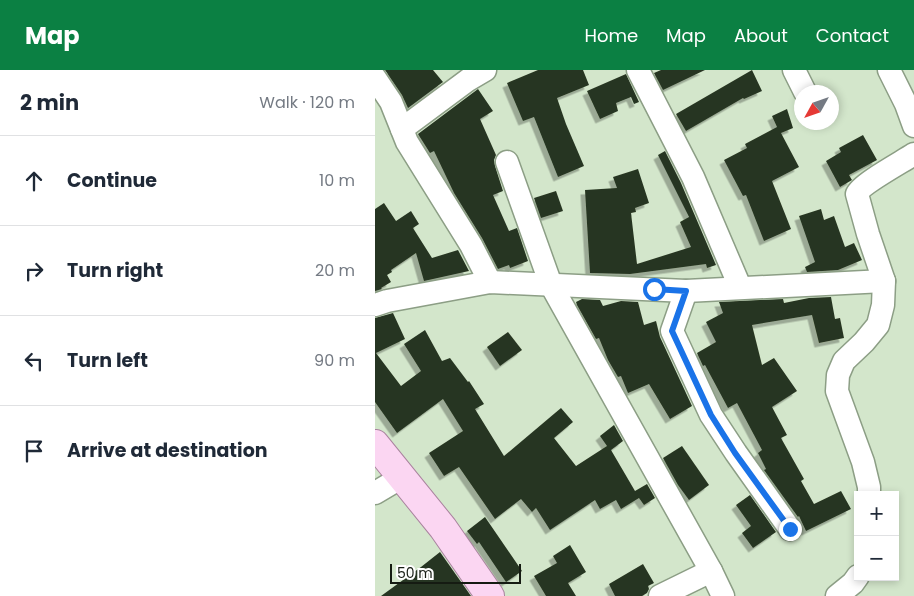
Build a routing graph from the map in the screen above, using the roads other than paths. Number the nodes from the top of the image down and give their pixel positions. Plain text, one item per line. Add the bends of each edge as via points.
1 (485, 70) edge
2 (638, 70) edge
3 (794, 70) edge
4 (889, 70) edge
5 (375, 78) edge
6 (802, 85) edge
7 (910, 102) edge
8 (914, 126) edge
9 (402, 129) junction
10 (914, 154) edge
11 (507, 162) dead end
12 (884, 281) junction
13 (490, 282) junction
14 (551, 285) junction
15 (740, 287) junction
16 (686, 291) junction
17 (375, 305) edge
18 (375, 444) edge
19 (402, 476) junction
20 (869, 491) edge
21 (375, 493) edge
22 (790, 529) dead end
23 (711, 571) junction
24 (854, 581) edge
25 (491, 596) edge
26 (660, 596) edge
27 (723, 596) edge
28 (837, 596) edge

1 - 9 street
2 - 15 street via 693,177
3 - 6 street
4 - 7 street
5 - 9 street via 391,102
7 - 8 street
9 - 13 street
10 - 12 street via 857,194
11 - 14 street
12 - 15 street
12 - 20 street via 878,325 844,362 838,375 837,391 863,462
13 - 14 street
13 - 17 street
14 - 16 street
14 - 23 street
15 - 16 street
16 - 22 street via 672,331 711,415
18 - 19 main road
19 - 21 street
19 - 25 main road
23 - 26 street
23 - 27 street
24 - 28 street

